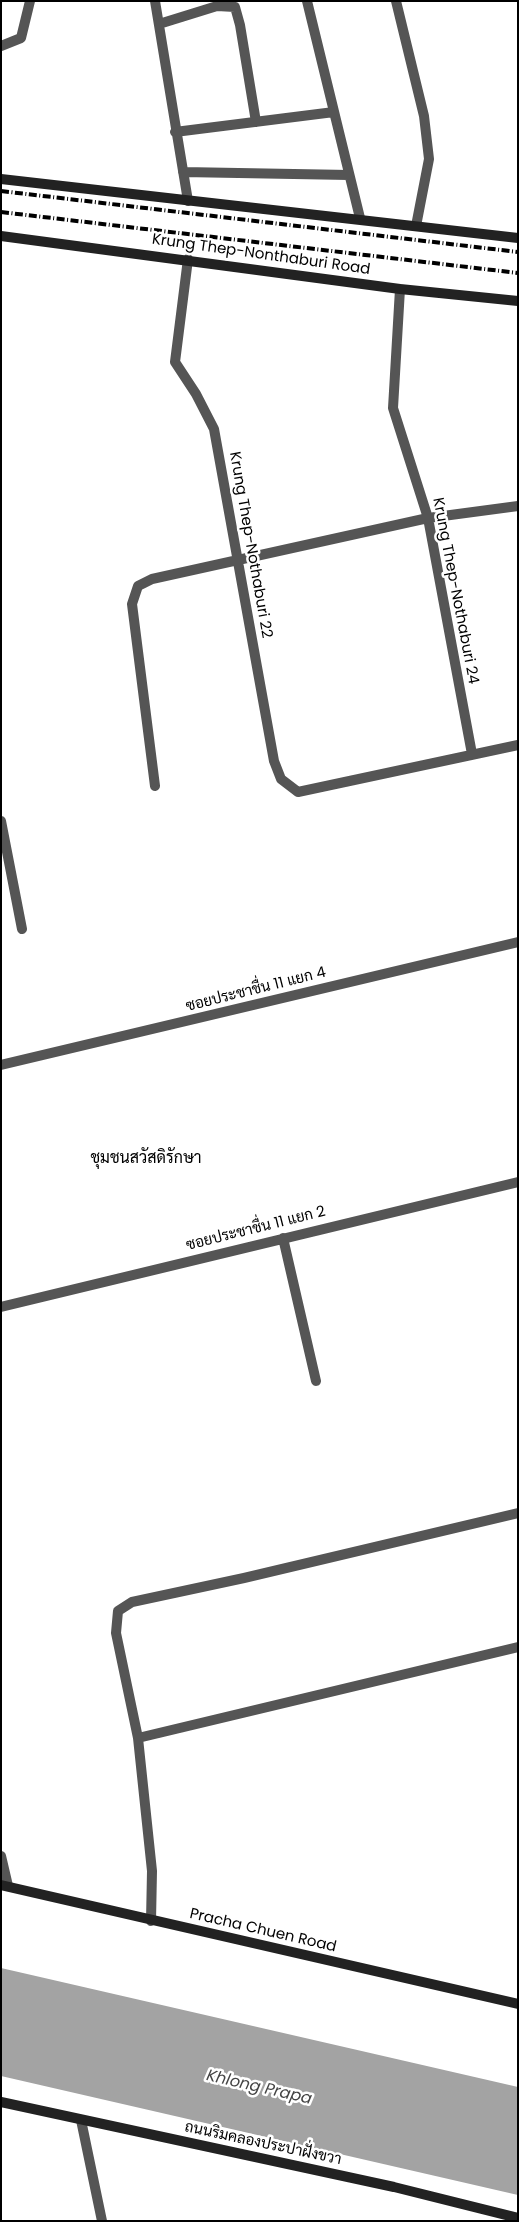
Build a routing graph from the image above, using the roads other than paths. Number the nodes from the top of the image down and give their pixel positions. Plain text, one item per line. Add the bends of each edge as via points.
1 (30, 1) edge
2 (155, 1) edge
3 (307, 1) edge
4 (396, 1) edge
5 (159, 24) junction
6 (1, 46) edge
7 (334, 112) junction
8 (256, 122) junction
9 (175, 132) junction
10 (183, 172) junction
11 (349, 175) junction
12 (1, 178) edge
13 (188, 201) junction
14 (360, 218) junction
15 (416, 226) junction
16 (1, 236) edge
17 (518, 238) edge
18 (188, 259) junction
19 (400, 289) junction
20 (518, 301) edge
21 (518, 506) edge
22 (428, 518) junction
23 (238, 560) junction
24 (518, 744) edge
25 (472, 754) junction
26 (155, 786) dead end
27 (1, 821) edge
28 (22, 930) dead end
29 (518, 942) edge
30 (1, 1065) edge
31 (518, 1182) edge
32 (283, 1238) junction
33 (1, 1307) edge
34 (316, 1381) dead end
35 (518, 1513) edge
36 (518, 1647) edge
37 (138, 1738) junction
38 (1, 1856) edge
39 (4, 1886) edge
40 (151, 1921) junction
41 (518, 2004) edge
42 (1, 2102) edge
43 (81, 2120) junction
44 (518, 2218) edge
45 (102, 2221) edge

1 - 6 street via 21,38
2 - 5 street
3 - 7 street
4 - 15 street via 424,116 429,159
5 - 8 street via 217,6 235,7
5 - 9 street
7 - 8 street
7 - 11 street
8 - 9 street
9 - 10 street
10 - 11 street
10 - 13 street
11 - 14 street
12 - 13 main road
13 - 14 main road
14 - 15 main road
15 - 17 main road
16 - 18 main road, Krung Thep-Nonthaburi Road
18 - 19 main road, Krung Thep-Nonthaburi Road
18 - 23 street, Krung Thep-Nothaburi 22 via 175,362 214,429
19 - 20 main road, Krung Thep-Nonthaburi Road
19 - 22 street, Krung Thep-Nothaburi 24 via 393,408
21 - 22 street
22 - 23 street
22 - 25 street, Krung Thep-Nothaburi 24
23 - 25 street, Krung Thep-Nothaburi 22 via 274,761 281,779 298,792
23 - 26 street via 152,579 138,586 132,604
24 - 25 street, Krung Thep-Nothaburi 22
27 - 28 street
29 - 30 street, ซอยประชาชื่น 11 แยก 4
31 - 32 street, ซอยประชาชื่น 11 แยก 2
32 - 33 street, ซอยประชาชื่น 11 แยก 2
32 - 34 street
35 - 37 street via 132,1602 118,1611 116,1633
36 - 37 street
37 - 40 street via 152,1871
38 - 39 street
39 - 40 main road, Pracha Chuen Road
40 - 41 main road, Pracha Chuen Road
42 - 43 main road, ถนนริมคลองประปาฝั่งขวา
43 - 44 main road, ถนนริมคลองประปาฝั่งขวา via 394,2187
43 - 45 street

